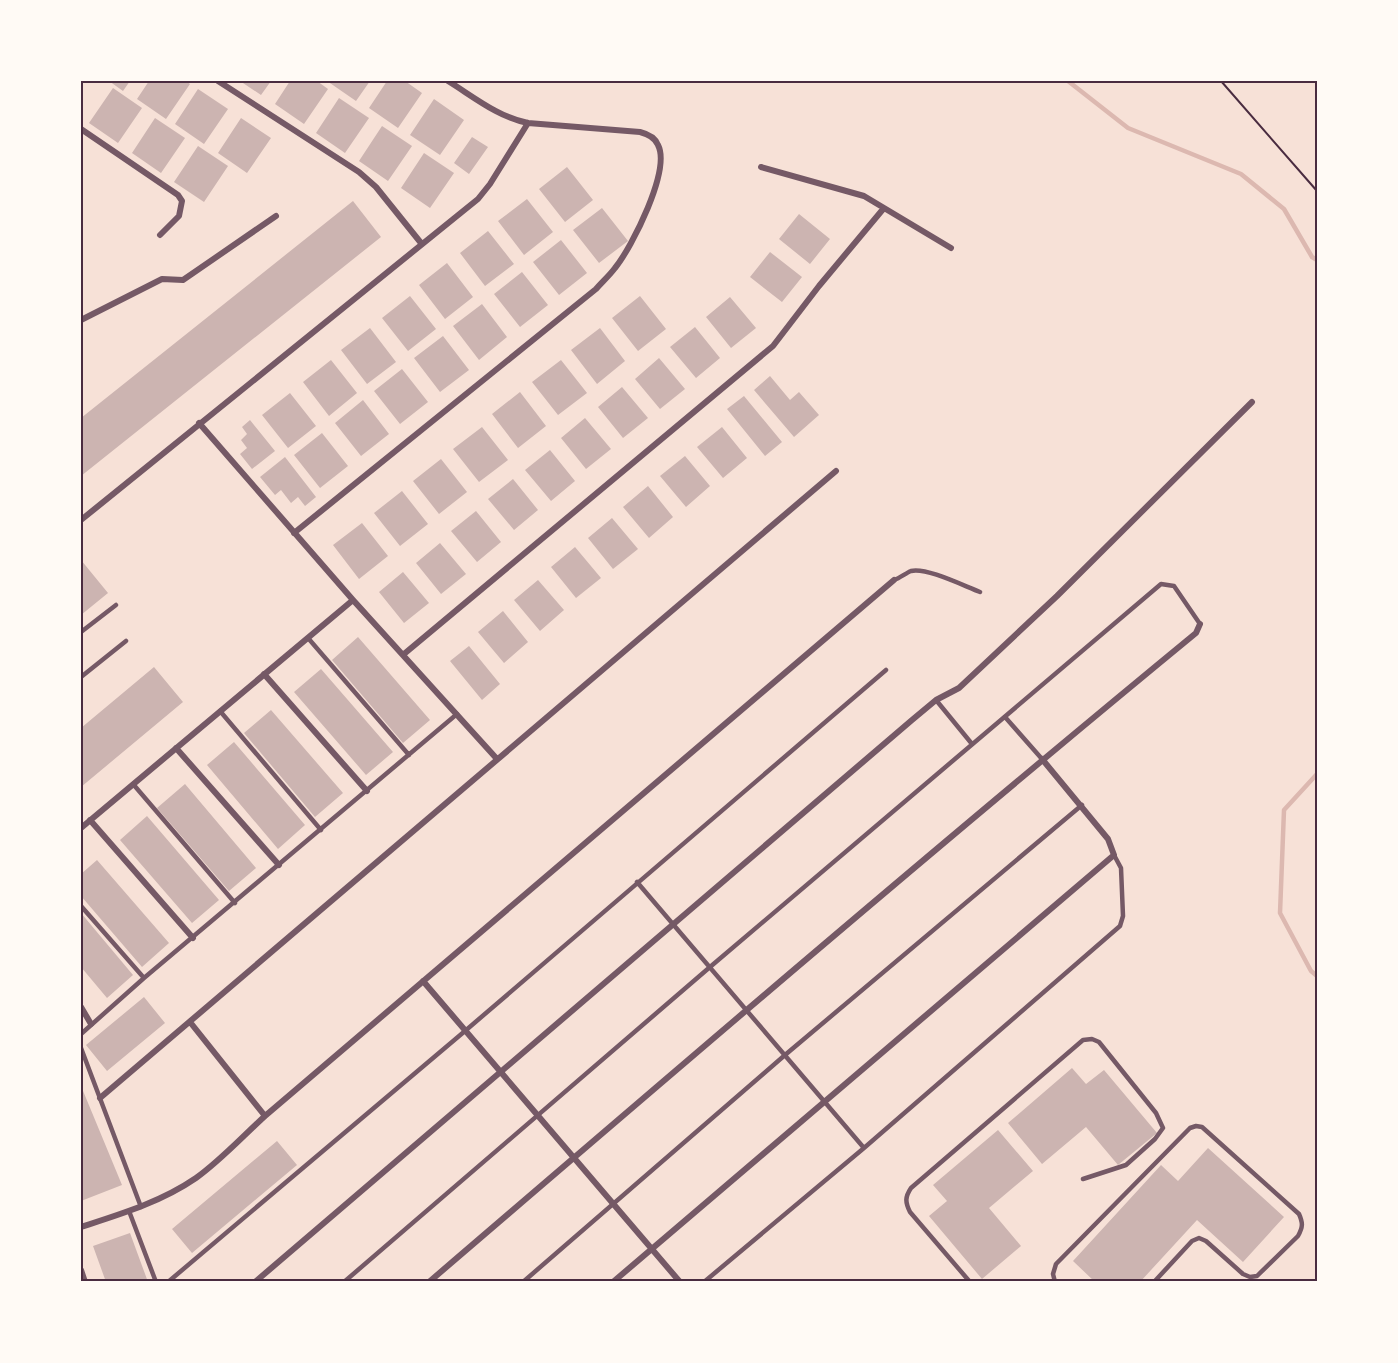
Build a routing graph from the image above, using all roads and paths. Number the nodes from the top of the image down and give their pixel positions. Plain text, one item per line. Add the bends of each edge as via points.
1 (218, 81) edge
2 (448, 81) edge
3 (1221, 81) edge
4 (528, 123) junction
5 (81, 129) edge
6 (760, 167) dead end
7 (1317, 191) edge
8 (884, 208) junction
9 (276, 216) dead end
10 (160, 235) dead end
11 (421, 243) junction
12 (951, 248) dead end
13 (81, 320) edge
14 (1252, 402) dead end
15 (199, 423) junction
16 (836, 471) dead end
17 (81, 520) edge
18 (294, 533) junction
19 (894, 580) joint
20 (980, 592) dead end
21 (353, 600) junction
22 (116, 605) dead end
23 (1200, 624) joint
24 (81, 632) edge
25 (308, 638) junction
26 (126, 641) dead end
27 (404, 654) junction
28 (886, 670) dead end
29 (264, 674) junction
30 (81, 677) edge
31 (936, 700) junction
32 (220, 711) junction
33 (457, 714) junction
34 (1005, 717) junction
35 (972, 744) junction
36 (176, 748) junction
37 (409, 755) junction
38 (497, 759) junction
39 (1042, 759) junction
40 (133, 784) junction
41 (367, 791) junction
42 (1082, 805) junction
43 (90, 820) junction
44 (81, 828) edge
45 (321, 830) junction
46 (1114, 855) junction
47 (279, 865) junction
48 (637, 882) junction
49 (235, 903) junction
50 (81, 906) edge
51 (674, 925) junction
52 (193, 938) junction
53 (710, 967) junction
54 (144, 978) junction
55 (423, 981) junction
56 (81, 1007) edge
57 (746, 1009) junction
58 (190, 1022) junction
59 (91, 1024) junction
60 (465, 1031) junction
61 (81, 1034) edge
62 (81, 1048) edge
63 (785, 1055) junction
64 (499, 1071) junction
65 (99, 1098) junction
66 (824, 1101) junction
67 (265, 1116) junction
68 (538, 1116) junction
69 (864, 1148) junction
70 (574, 1158) junction
71 (1083, 1179) dead end
72 (614, 1205) junction
73 (141, 1208) junction
74 (129, 1211) junction
75 (81, 1227) edge
76 (651, 1248) junction
77 (81, 1270) edge
78 (85, 1282) edge
79 (156, 1282) edge
80 (168, 1282) edge
81 (255, 1282) edge
82 (344, 1282) edge
83 (429, 1282) edge
84 (523, 1282) edge
85 (613, 1282) edge
86 (680, 1282) edge
87 (704, 1282) edge
88 (970, 1282) edge
89 (1055, 1282) edge
90 (1154, 1282) edge

1 - 11 street via 358,172 376,187
2 - 4 street via 503,116
3 - 7 path
4 - 11 street via 478,199
4 - 18 street via 640,132 654,139 661,156 641,225 615,269 596,289
5 - 10 street via 178,195 182,201 179,216
6 - 8 street via 864,196
8 - 12 street
8 - 27 street via 773,346
9 - 13 street via 183,280 162,279
11 - 15 street
14 - 31 street via 1057,596 959,688
15 - 17 street
15 - 18 street
16 - 38 street
18 - 21 street
19 - 20 lane via 913,571 934,573
19 - 55 street
21 - 25 street
21 - 27 street
22 - 24 lane
23 - 34 lane via 1174,586 1161,584
23 - 39 street via 1196,633
25 - 29 street
25 - 37 lane
26 - 30 lane
27 - 33 street
28 - 48 lane
29 - 32 street
29 - 41 street
31 - 35 lane
31 - 51 street
32 - 36 street
32 - 45 lane
33 - 37 lane
33 - 38 street
34 - 35 lane
34 - 39 lane
35 - 53 lane
36 - 40 street
36 - 47 street
37 - 41 lane
38 - 58 street
39 - 42 street
39 - 57 street
40 - 43 street
40 - 49 lane
41 - 45 lane
42 - 46 street via 1108,839
42 - 63 lane
43 - 44 street
43 - 52 street
45 - 47 lane
46 - 66 street
46 - 69 lane via 1121,868 1120,926
47 - 49 lane
48 - 51 lane
48 - 60 lane
49 - 52 lane
50 - 54 lane
51 - 53 lane
51 - 64 street
52 - 54 lane
53 - 57 lane
53 - 68 lane
54 - 59 lane
55 - 60 street
55 - 67 street
56 - 59 street
57 - 63 lane
57 - 70 street
58 - 65 street
58 - 67 street
59 - 61 lane
60 - 64 street
60 - 80 lane
62 - 65 lane
63 - 66 lane
63 - 72 lane
64 - 68 street
64 - 81 street
65 - 73 lane
66 - 69 lane
66 - 76 street
67 - 73 street via 198,1177
68 - 70 street
68 - 82 lane
69 - 87 lane
70 - 72 street
70 - 83 street
71 - 88 lane via 1126,1165 1162,1128 1142,1095 1099,1042 1092,1039 1083,1040 906,1196 910,1212
72 - 76 street
72 - 84 lane
73 - 74 street
74 - 75 street
74 - 79 lane
76 - 85 street
76 - 86 street
77 - 78 street
89 - 90 lane via 1056,1264 1185,1133 1202,1127 1299,1214 1302,1229 1257,1276 1243,1274 1199,1238

